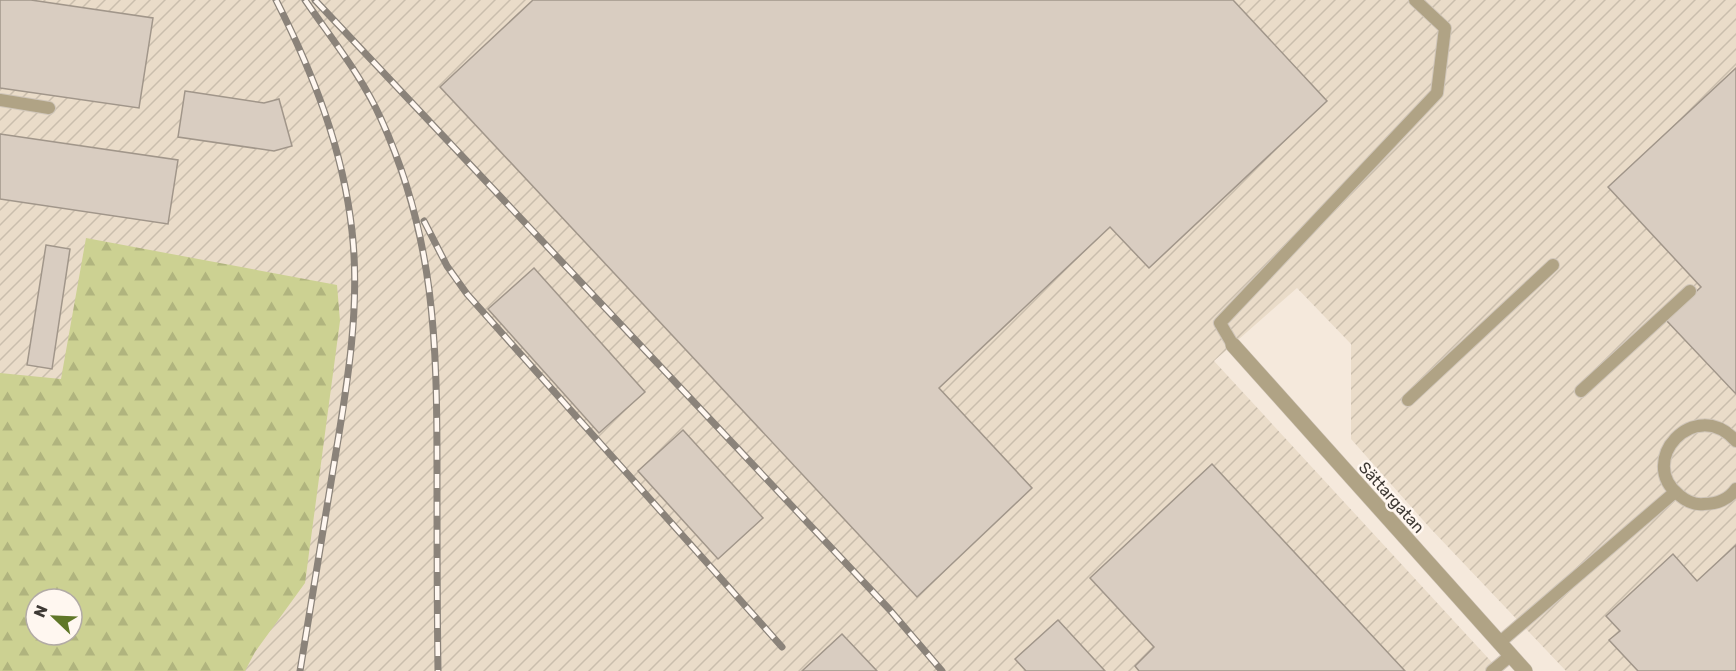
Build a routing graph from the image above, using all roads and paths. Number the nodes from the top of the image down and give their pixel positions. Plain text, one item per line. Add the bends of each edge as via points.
1 (1416, 0) edge
2 (0, 100) edge
3 (49, 108) dead end
4 (1553, 265) dead end
5 (1690, 291) dead end
6 (1233, 345) joint
7 (1581, 391) dead end
8 (1407, 400) dead end
9 (1736, 441) edge
10 (1736, 489) edge
11 (1675, 492) junction
12 (1498, 643) junction
13 (1510, 656) junction
14 (1492, 671) edge
15 (1525, 671) edge

1 - 6 lane via 1445,28 1437,93 1220,323
2 - 3 lane
4 - 8 lane
5 - 7 lane
6 - 12 street, Sättargatan
9 - 11 lane via 1717,427 1704,425 1680,433 1671,443 1665,462 1668,481
10 - 11 lane via 1723,500 1698,505
11 - 12 lane
12 - 13 street, Sättargatan
13 - 14 lane
13 - 15 street, Sättargatan

